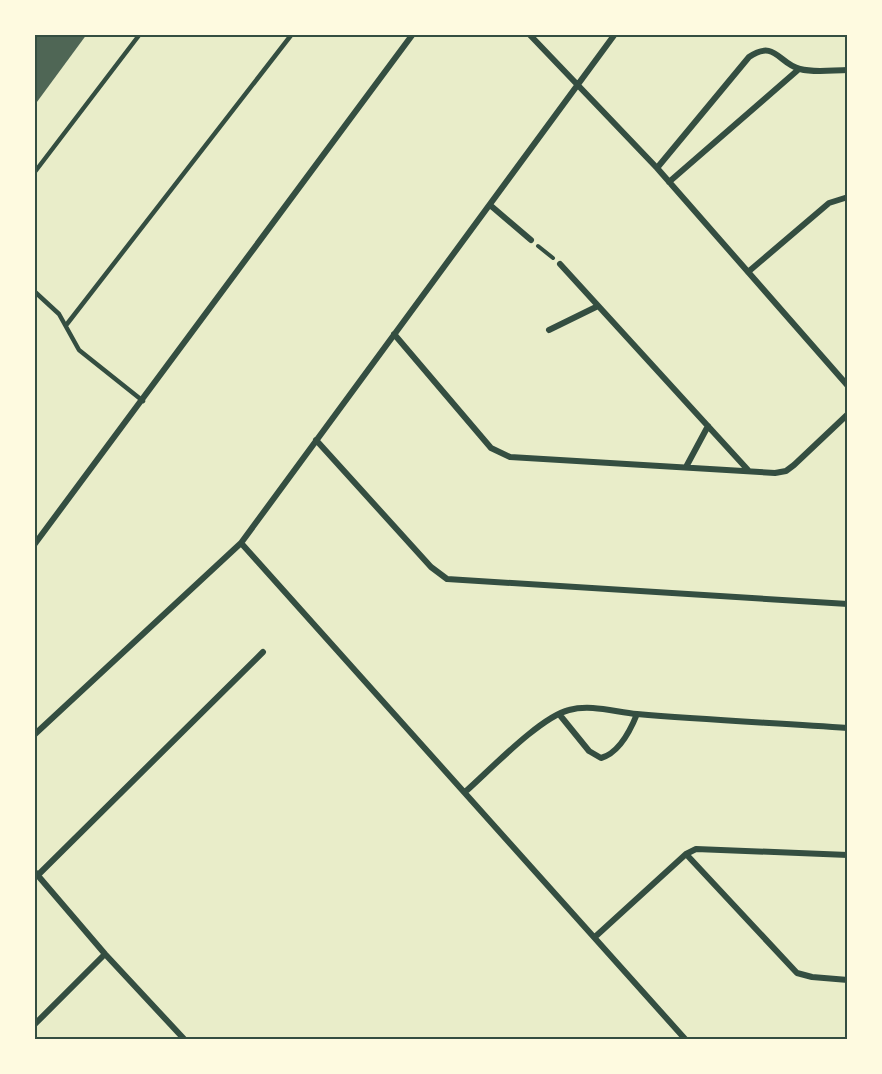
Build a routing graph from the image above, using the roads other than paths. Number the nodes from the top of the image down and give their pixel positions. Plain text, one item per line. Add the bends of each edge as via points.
1 (140, 34) edge
2 (292, 34) edge
3 (413, 34) edge
4 (529, 34) edge
5 (615, 34) edge
6 (799, 69) junction
7 (848, 70) edge
8 (578, 84) junction
9 (657, 168) junction
10 (34, 173) edge
11 (669, 182) junction
12 (848, 197) edge
13 (490, 205) junction
14 (531, 240) road end
15 (560, 264) road end
16 (748, 272) junction
17 (34, 291) edge
18 (598, 306) junction
19 (67, 324) junction
20 (549, 330) dead end
21 (394, 334) junction
22 (848, 386) edge
23 (143, 401) junction
24 (848, 414) edge
25 (708, 426) junction
26 (316, 440) junction
27 (686, 467) junction
28 (748, 470) junction
29 (242, 543) junction
30 (34, 545) edge
31 (848, 604) edge
32 (263, 652) dead end
33 (559, 714) junction
34 (637, 714) junction
35 (848, 728) edge
36 (34, 735) edge
37 (465, 792) junction
38 (686, 854) junction
39 (848, 855) edge
40 (36, 873) edge
41 (596, 936) junction
42 (105, 954) junction
43 (848, 980) edge
44 (34, 1025) edge
45 (185, 1040) edge
46 (687, 1040) edge

1 - 10 lane
2 - 19 lane
3 - 23 street
4 - 8 street
5 - 8 street
6 - 7 street
6 - 9 street via 776,53 757,52 749,57
6 - 11 street
8 - 9 street
8 - 13 street
9 - 11 street
11 - 16 street
12 - 16 street via 829,203
13 - 14 street
13 - 21 street
15 - 18 street
16 - 22 street
17 - 19 lane
18 - 20 street
18 - 25 street
19 - 23 lane via 79,350
21 - 26 street
21 - 27 street via 498,453
23 - 30 street
24 - 28 street via 786,471
25 - 27 street
25 - 28 street
26 - 29 street
26 - 31 street via 431,567 447,579
27 - 28 street
29 - 36 street
29 - 37 street
32 - 40 street
33 - 34 street via 586,708
33 - 34 street via 589,751 601,758 611,753 630,730
33 - 37 street via 526,737
34 - 35 street
37 - 41 street
38 - 39 street via 708,848
38 - 41 street
38 - 43 street via 797,973
40 - 42 street
41 - 46 street
42 - 44 street
42 - 45 street

